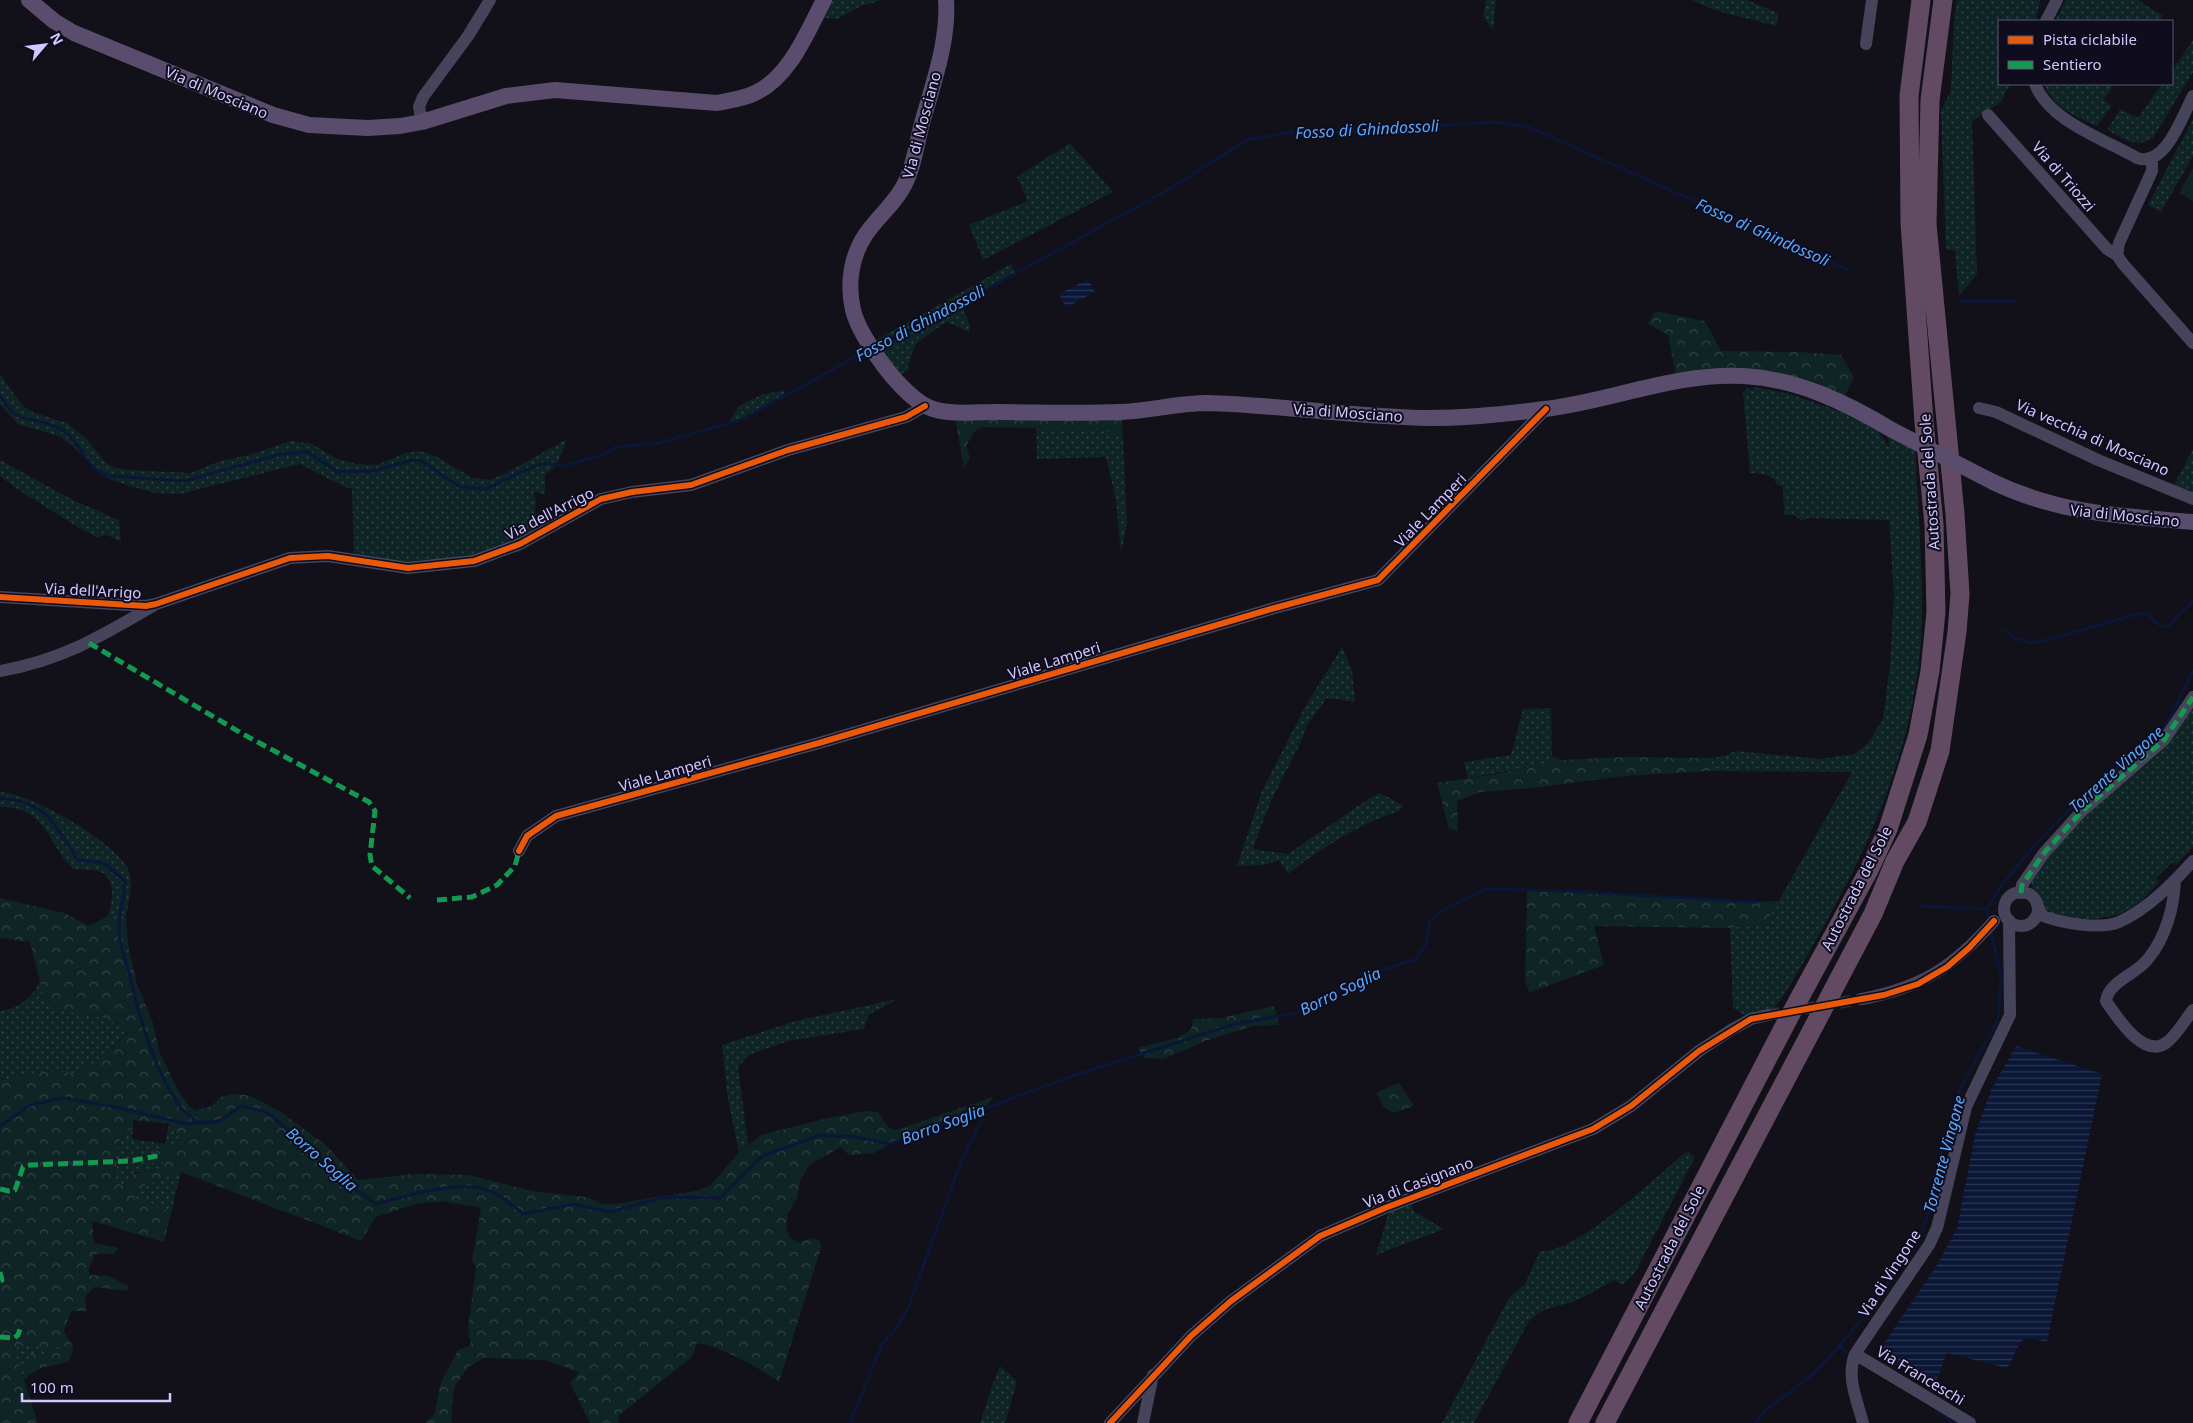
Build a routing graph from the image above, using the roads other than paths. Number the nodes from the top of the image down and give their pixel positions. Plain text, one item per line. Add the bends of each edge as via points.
1 (29, 0) edge
2 (490, 0) edge
3 (824, 0) edge
4 (946, 0) edge
5 (1872, 0) edge
6 (1921, 0) edge
7 (1943, 0) edge
8 (2057, 0) edge
9 (2047, 20) edge
10 (1866, 44) dead end
11 (2036, 85) edge
12 (2193, 96) edge
13 (1988, 115) dead end
14 (422, 122) junction
15 (2152, 160) junction
16 (2117, 255) junction
17 (2193, 343) edge
18 (926, 406) junction
19 (1979, 408) dead end
20 (1546, 409) junction
21 (2193, 499) edge
22 (2193, 522) edge
23 (0, 597) edge
24 (156, 604) junction
25 (0, 671) edge
26 (2193, 697) edge
27 (519, 851) dead end
28 (2193, 861) edge
29 (2175, 880) junction
30 (2021, 893) junction
31 (2006, 903) junction
32 (2037, 905) junction
33 (2008, 919) junction
34 (1994, 921) junction
35 (2061, 922) junction
36 (2026, 926) junction
37 (2010, 968) junction
38 (1862, 1000) tunnel mouth
39 (2193, 1010) edge
40 (1768, 1015) tunnel mouth
41 (1855, 1354) junction
42 (1153, 1376) junction
43 (1110, 1423) edge
44 (1143, 1423) edge
45 (1578, 1423) edge
46 (1605, 1423) edge
47 (1863, 1423) edge
48 (1970, 1423) edge

1 - 14 main road, Via di Mosciano via 74,33 273,115 340,128
2 - 14 street via 423,97 419,107
3 - 14 main road, Via di Mosciano via 796,54 782,71 756,93 737,99 717,103 590,92 533,92 506,96
4 - 18 main road, Via di Mosciano via 945,33 909,172 904,187 866,234 853,263 850,295 854,314 873,349 901,386
5 - 10 street
6 - 45 highway, Autostrada del Sole via 1909,96 1910,223 1934,524 1936,612 1930,671 1918,735 1888,829 1869,870 1786,1021
7 - 46 highway, Autostrada del Sole via 1930,100 1927,224 1960,594 1958,632 1940,751 1917,822 1895,861 1873,914
8 - 9 street
11 - 15 street via 2047,105 2063,117 2137,158
12 - 15 street via 2165,148
13 - 16 street, Via di Triozzi via 2107,249
15 - 16 street via 2152,171 2119,243
16 - 17 street, Via di Triozzi
18 - 20 main road, Via di Mosciano via 962,412 1121,412 1203,403 1432,418
18 - 24 street, Via dell'Arrigo via 906,418 788,450 692,485 601,499 520,544 474,561 408,568 328,556 290,558
19 - 21 street, Via vecchia di Mosciano via 1996,412 2098,460
20 - 22 main road, Via di Mosciano, bridge via 1677,382 1739,375 1760,377 1833,398 1993,482 2050,505 2088,513
20 - 27 street, Viale Lamperi via 1378,580 556,816 526,836
23 - 24 street, Via dell'Arrigo
24 - 25 street via 89,644 34,665
26 - 30 street via 2164,740 2082,812 2044,853 2022,885
28 - 29 street
29 - 35 street via 2145,907 2117,923 2088,925
29 - 39 street via 2174,904 2148,960 2110,991 2106,1001 2134,1036 2150,1046 2167,1042
30 - 31 street
30 - 32 street via 2031,896
31 - 33 street
31 - 34 street
32 - 35 street via 2043,916
32 - 36 street via 2035,918
33 - 34 street
33 - 36 street via 2017,926
33 - 37 street, Via di Vingone
34 - 38 street via 1947,967 1918,984
35 - 36 street
36 - 37 street, Via di Vingone via 2017,938
37 - 41 street, Via di Vingone via 2010,1015 1966,1107 1937,1228
40 - 42 street, Via di Casignano via 1731,1030 1699,1051 1631,1106 1593,1129 1320,1236 1232,1301 1191,1336
41 - 47 street, Via di Vingone via 1851,1365 1852,1383
41 - 48 street, Via Franceschi
42 - 43 street, Via di Casignano
42 - 44 street

